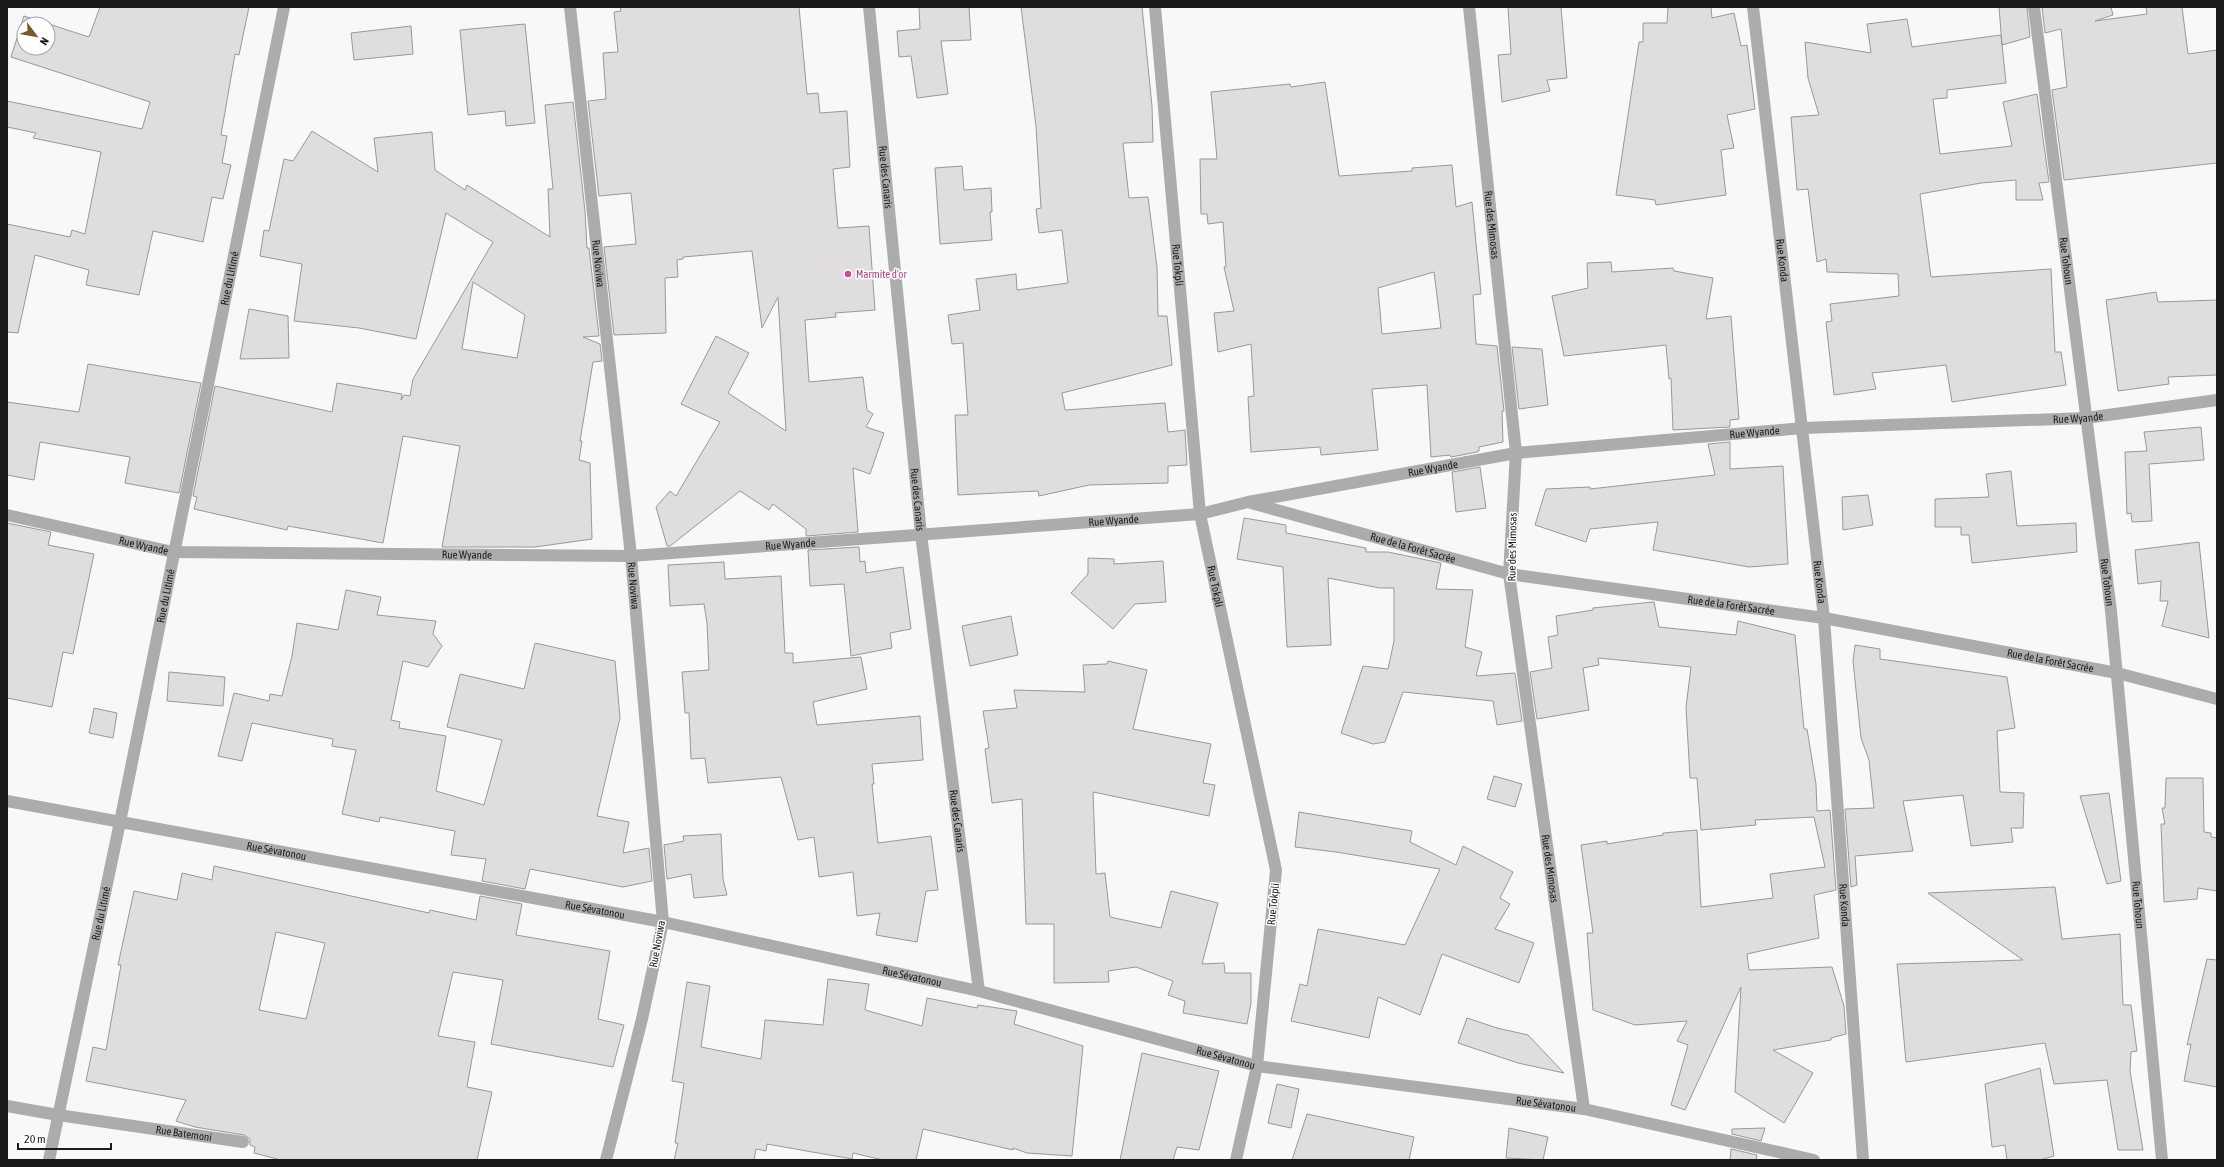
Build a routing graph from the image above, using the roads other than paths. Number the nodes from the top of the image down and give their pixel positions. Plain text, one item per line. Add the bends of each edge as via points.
1 (284, 7) edge
2 (570, 7) edge
3 (868, 7) edge
4 (1155, 7) edge
5 (1469, 7) edge
6 (1753, 7) edge
7 (2034, 7) edge
8 (2217, 400) edge
9 (2086, 418) junction
10 (1803, 428) junction
11 (1516, 453) junction
12 (1248, 502) junction
13 (1200, 514) junction
14 (7, 515) edge
15 (921, 534) junction
16 (173, 552) junction
17 (631, 556) junction
18 (1509, 574) junction
19 (1824, 618) junction
20 (2117, 673) junction
21 (2217, 700) edge
22 (7, 802) edge
23 (120, 822) junction
24 (663, 922) junction
25 (979, 991) junction
26 (1257, 1066) junction
27 (7, 1106) edge
28 (1584, 1109) junction
29 (58, 1116) junction
30 (243, 1142) dead end
31 (49, 1160) edge
32 (606, 1160) edge
33 (1236, 1160) edge
34 (1814, 1160) edge
35 (1863, 1160) edge
36 (2162, 1160) edge

1 - 16 street, Rue du Litimé
2 - 17 street, Rue Noviwa
3 - 15 street, Rue des Canaris
4 - 13 street, Rue Tokpli
5 - 11 street, Rue des Mimosas
6 - 10 street, Rue Konda
7 - 9 street, Rue Tohoun
8 - 9 street, Rue Wyande
9 - 10 street, Rue Wyande
9 - 20 street, Rue Tohoun
10 - 11 street, Rue Wyande
10 - 19 street, Rue Konda
11 - 12 street, Rue Wyande
11 - 18 street, Rue des Mimosas
12 - 13 street, Rue Wyande
12 - 18 street, Rue de la Forêt Sacrée
13 - 15 street, Rue Wyande
13 - 26 street, Rue Tokpli via 1276,870
14 - 16 street, Rue Wyande
15 - 17 street, Rue Wyande
15 - 25 street, Rue des Canaris
16 - 17 street, Rue Wyande
16 - 23 street, Rue du Litimé
17 - 24 street, Rue Noviwa
18 - 19 street, Rue de la Forêt Sacrée
18 - 28 street, Rue des Mimosas
19 - 20 street, Rue de la Forêt Sacrée
19 - 35 street, Rue Konda
20 - 21 street, Rue de la Forêt Sacrée
20 - 36 street, Rue Tohoun
22 - 23 street, Rue Sévatonou
23 - 24 street, Rue Sévatonou
23 - 29 street, Rue du Litimé
24 - 25 street, Rue Sévatonou
24 - 32 street, Rue Noviwa via 642,1019
25 - 26 street, Rue Sévatonou
26 - 28 street, Rue Sévatonou
26 - 33 street, Rue Tokpli
27 - 29 street, Rue Batemoni
28 - 34 street, Rue Sévatonou
29 - 30 street, Rue Batemoni
29 - 31 street, Rue du Litimé

